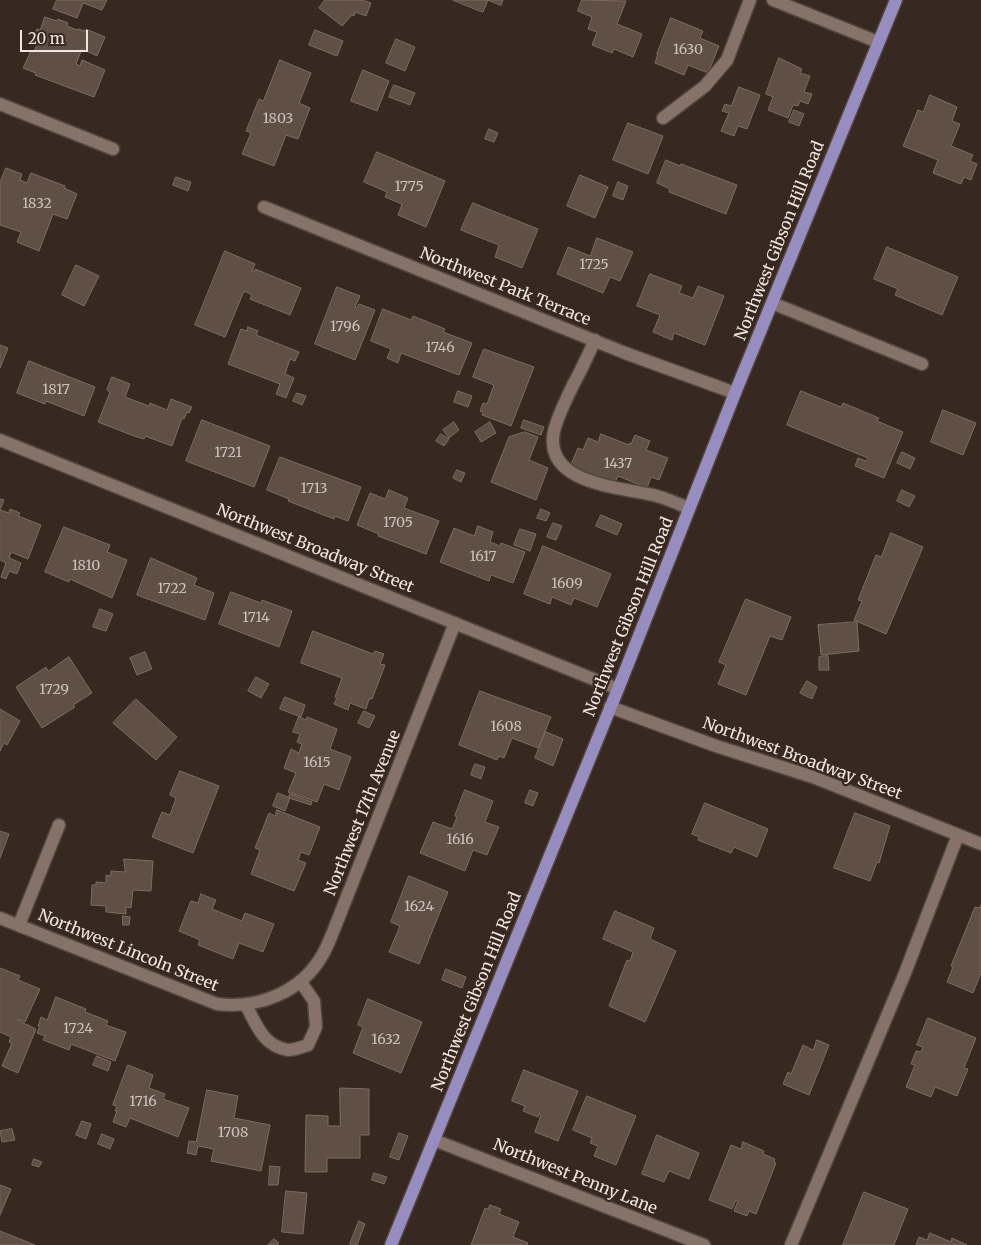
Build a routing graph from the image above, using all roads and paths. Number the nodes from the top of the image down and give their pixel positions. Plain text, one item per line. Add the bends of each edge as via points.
1 (750, 0) edge
2 (773, 0) edge
3 (896, 0) edge
4 (878, 42) junction
5 (0, 104) edge
6 (663, 118) dead end
7 (114, 149) dead end
8 (264, 207) dead end
9 (772, 303) junction
10 (595, 340) junction
11 (922, 364) dead end
12 (735, 393) junction
13 (0, 440) edge
14 (690, 508) junction
15 (455, 623) junction
16 (618, 689) junction
17 (610, 707) junction
18 (58, 826) dead end
19 (958, 835) junction
20 (981, 844) edge
21 (0, 918) edge
22 (19, 925) junction
23 (300, 981) junction
24 (276, 997) joint
25 (246, 1005) junction
26 (434, 1140) junction
27 (391, 1245) edge
28 (704, 1245) edge
29 (791, 1245) edge

1 - 6 street via 727,60 705,86
2 - 4 street
3 - 4 main road, Northwest Gibson Hill Road
4 - 9 main road, Northwest Gibson Hill Road
5 - 7 street
8 - 10 street, Northwest Park Terrace
9 - 11 street
9 - 12 main road, Northwest Gibson Hill Road
10 - 12 street, Northwest Park Terrace
10 - 14 street via 561,410 554,432 558,460 571,473 611,488 656,496
12 - 14 main road, Northwest Gibson Hill Road
13 - 15 street, Northwest Broadway Street
14 - 16 main road, Northwest Gibson Hill Road
15 - 16 street, Northwest Broadway Street
15 - 23 street, Northwest 17th Avenue via 333,932 323,954
16 - 17 main road, Northwest Gibson Hill Road
17 - 19 street, Northwest Broadway Street via 813,777
17 - 26 main road, Northwest Gibson Hill Road
18 - 22 street
19 - 20 street, Northwest Broadway Street
19 - 29 street via 905,972
21 - 22 street, Northwest Lincoln Street
22 - 25 street, Northwest Lincoln Street via 217,1004
23 - 24 street, Northwest 17th Avenue
23 - 25 street via 314,1001 316,1027 308,1046 289,1050 271,1042 260,1034
24 - 25 street, Northwest Lincoln Street
26 - 27 main road, Northwest Gibson Hill Road
26 - 28 street, Northwest Penny Lane

